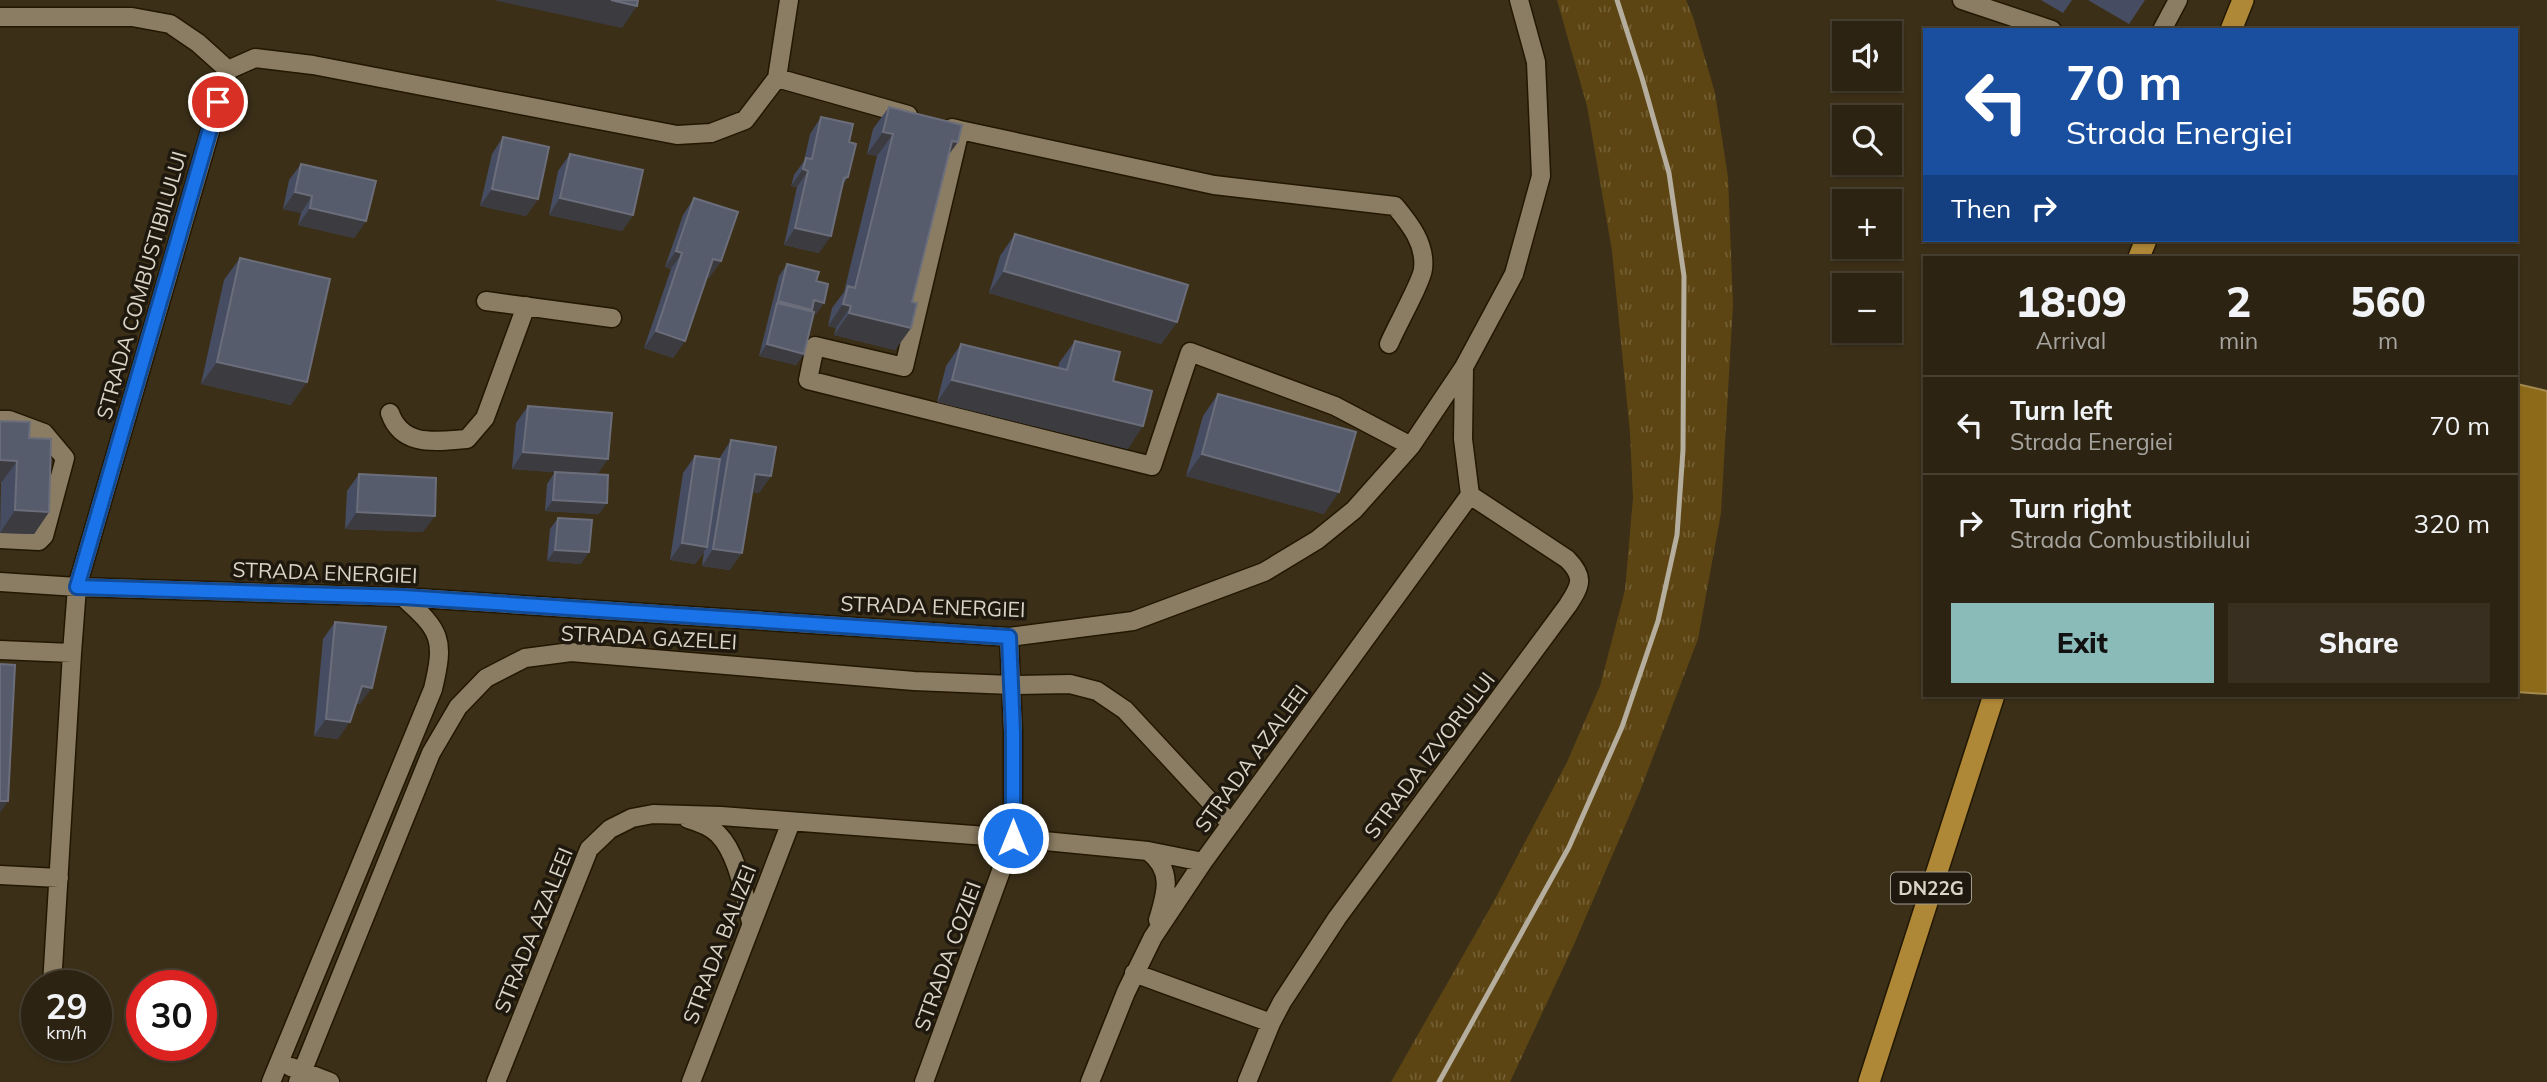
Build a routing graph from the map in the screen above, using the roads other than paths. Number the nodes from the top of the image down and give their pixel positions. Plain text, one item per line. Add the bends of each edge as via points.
1 (789, 0) edge
2 (1518, 0) edge
3 (1962, 0) edge
4 (2178, 0) edge
5 (2243, 0) edge
6 (0, 17) edge
7 (2046, 28) edge
8 (2163, 28) edge
9 (2232, 28) edge
10 (229, 70) junction
11 (777, 78) junction
12 (960, 130) junction
13 (486, 301) dead end
14 (526, 306) junction
15 (612, 318) dead end
16 (1388, 344) dead end
17 (1464, 367) junction
18 (390, 413) dead end
19 (0, 420) edge
20 (1411, 446) junction
21 (1470, 495) junction
22 (0, 539) edge
23 (0, 582) edge
24 (77, 587) junction
25 (403, 597) junction
26 (1009, 637) junction
27 (0, 650) edge
28 (72, 653) junction
29 (1011, 685) junction
30 (1993, 697) edge
31 (679, 816) junction
32 (791, 822) junction
33 (1231, 824) junction
34 (1013, 838) junction
35 (1148, 851) junction
36 (1203, 862) junction
37 (0, 875) edge
38 (59, 878) junction
39 (751, 922) junction
40 (1153, 937) junction
41 (53, 970) edge
42 (1135, 973) junction
43 (1271, 1023) junction
44 (279, 1062) junction
45 (300, 1077) edge
46 (271, 1082) edge
47 (330, 1082) edge
48 (496, 1082) edge
49 (691, 1082) edge
50 (924, 1082) edge
51 (1090, 1082) edge
52 (1247, 1082) edge
53 (1868, 1082) edge

1 - 11 street
2 - 17 street, STRADA ENERGIEI via 1536,62 1541,176 1514,274
3 - 7 street
4 - 8 street
5 - 9 highway
6 - 10 street via 132,17 170,24
10 - 11 street via 255,58 313,65 677,135 711,133 745,120
10 - 24 street, STRADA COMBUSTIBILULUI
11 - 12 street
12 - 16 street via 1213,185 1395,206 1418,238 1423,270
12 - 20 street via 904,367 815,346 808,380 1152,466 1190,352 1335,406
13 - 14 street
14 - 15 street
14 - 18 street via 485,418 467,439 408,437 395,427
17 - 20 street, STRADA ENERGIEI
17 - 21 street via 1463,439
19 - 22 street via 44,433 65,458 44,536 39,541
20 - 26 street, STRADA ENERGIEI via 1354,510 1317,540 1264,572 1133,621
21 - 33 street, STRADA AZALEEI
21 - 43 street, STRADA IZVORULUI via 1567,559 1578,570 1580,582 1568,605 1337,918
23 - 24 street, STRADA ENERGIEI
24 - 25 street, STRADA ENERGIEI
24 - 28 street, STRADA COMBUSTIBILULUI
25 - 26 street, STRADA ENERGIEI
25 - 44 street via 429,620 439,640 440,662 433,690
26 - 29 street, STRADA COZIEI
27 - 28 street
28 - 38 street, STRADA COMBUSTIBILULUI
29 - 33 street, STRADA GAZELEI via 1070,684 1111,698
29 - 34 street, STRADA COZIEI
29 - 45 street, STRADA GAZELEI via 571,652 525,658 486,678 458,707 430,753
30 - 53 highway, DN22G
31 - 32 street, STRADA AZALEEI
31 - 39 street, STRADA AZALEEI via 718,834 736,863
31 - 48 street, STRADA AZALEEI via 632,818 610,829 589,849
32 - 34 street, STRADA AZALEEI
32 - 39 street, STRADA BALIZEI
33 - 36 street, STRADA AZALEEI
34 - 35 street, STRADA AZALEEI
34 - 50 street, STRADA COZIEI
35 - 36 street, STRADA AZALEEI
35 - 40 street via 1166,874
36 - 40 street
37 - 38 street
38 - 41 street, STRADA COMBUSTIBILULUI
39 - 49 street, STRADA BALIZEI
40 - 42 street
42 - 43 street
42 - 51 street
43 - 52 street, STRADA IZVORULUI
44 - 45 street
44 - 46 street
45 - 47 street

